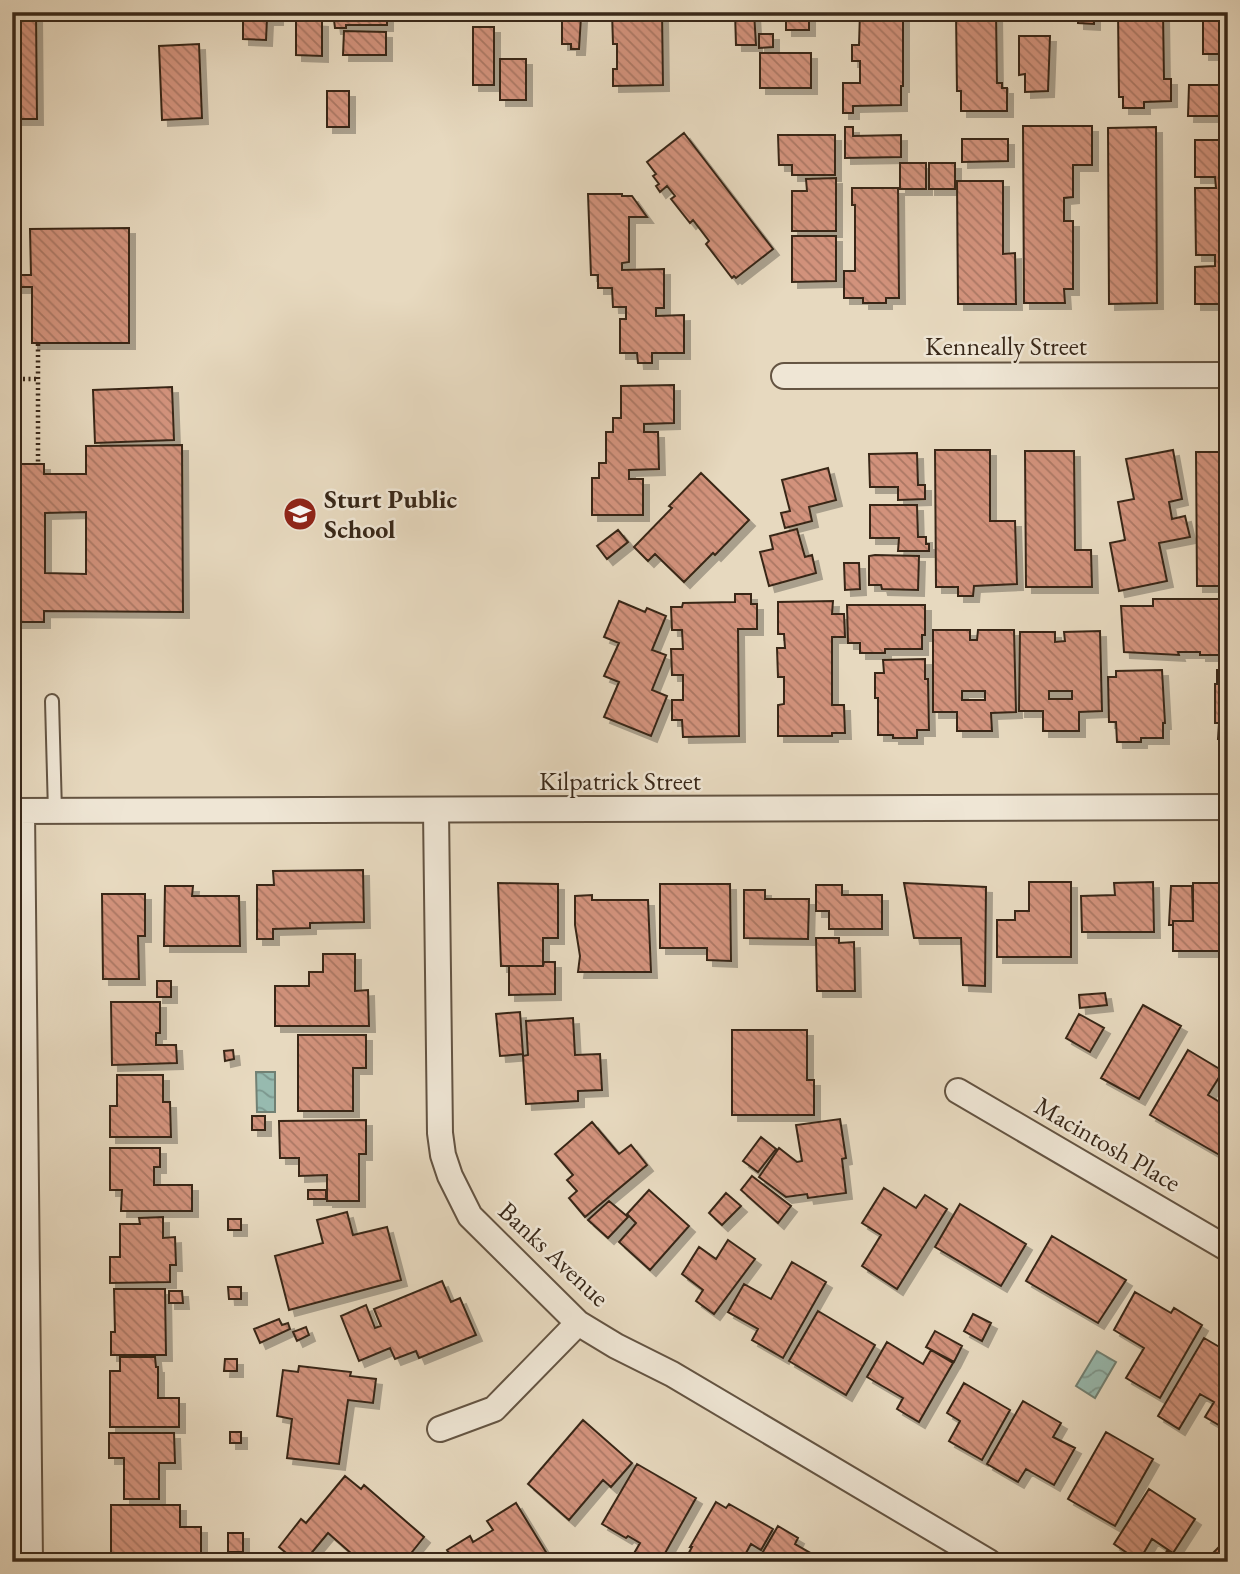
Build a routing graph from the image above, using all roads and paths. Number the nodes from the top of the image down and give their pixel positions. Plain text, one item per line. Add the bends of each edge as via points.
1 (38, 344) dead end
2 (1228, 375) edge
3 (784, 376) dead end
4 (12, 379) edge
5 (38, 379) junction
6 (38, 464) dead end
7 (52, 701) dead end
8 (1228, 807) edge
9 (17, 811) edge
10 (436, 811) junction
11 (55, 812) junction
12 (958, 1091) dead end
13 (1228, 1249) edge
14 (578, 1323) junction
15 (440, 1429) dead end
16 (30, 1562) edge
17 (989, 1562) edge

1 - 5 path
2 - 3 street, Kenneally Street
4 - 5 path
5 - 6 path
7 - 11 lane
8 - 10 street, Kilpatrick Street
9 - 11 street, Kilpatrick Street
9 - 16 street
10 - 11 street, Kilpatrick Street
10 - 14 street, Banks Avenue via 443,1155 470,1216
12 - 13 street, Macintosh Place
14 - 15 street via 494,1409
14 - 17 street, Banks Avenue

